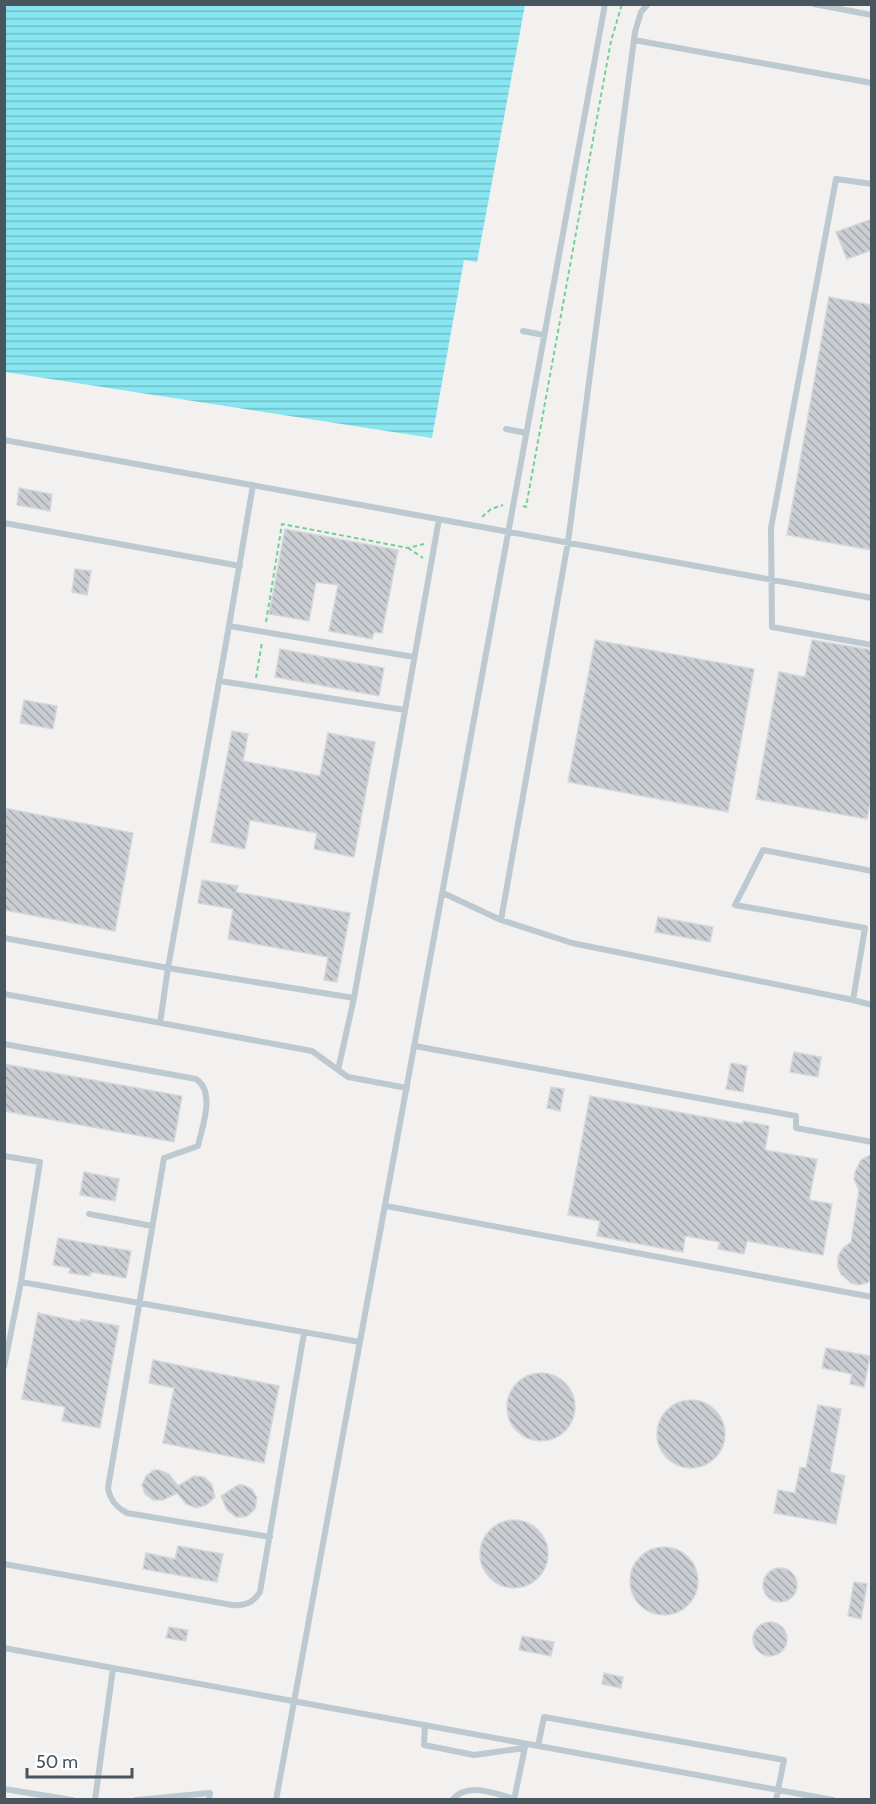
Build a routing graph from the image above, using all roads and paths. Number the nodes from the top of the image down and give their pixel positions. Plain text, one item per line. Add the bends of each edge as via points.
1 (605, 4) edge
2 (622, 4) edge
3 (648, 4) edge
4 (814, 4) edge
5 (872, 15) edge
6 (634, 40) junction
7 (872, 83) edge
8 (872, 184) edge
9 (523, 331) dead end
10 (544, 335) junction
11 (506, 429) dead end
12 (526, 433) junction
13 (4, 440) edge
14 (254, 485) junction
15 (513, 505) junction
16 (439, 519) junction
17 (4, 523) edge
18 (479, 526) junction
19 (508, 531) junction
20 (435, 542) junction
21 (568, 542) junction
22 (408, 548) junction
23 (431, 564) junction
24 (240, 566) junction
25 (772, 580) junction
26 (872, 598) edge
27 (230, 626) junction
28 (264, 632) junction
29 (872, 645) edge
30 (414, 657) junction
31 (220, 681) junction
32 (255, 687) junction
33 (405, 710) junction
34 (872, 871) edge
35 (442, 893) junction
36 (501, 920) junction
37 (4, 938) edge
38 (168, 968) junction
39 (4, 994) edge
40 (354, 998) junction
41 (853, 1000) junction
42 (872, 1005) edge
43 (160, 1023) junction
44 (4, 1044) edge
45 (415, 1046) junction
46 (338, 1070) junction
47 (407, 1088) junction
48 (872, 1142) edge
49 (4, 1156) edge
50 (386, 1206) junction
51 (88, 1214) dead end
52 (152, 1226) junction
53 (21, 1282) junction
54 (872, 1297) edge
55 (140, 1303) junction
56 (304, 1333) junction
57 (360, 1342) junction
58 (4, 1367) edge
59 (270, 1537) junction
60 (4, 1564) edge
61 (4, 1648) edge
62 (113, 1668) junction
63 (294, 1701) junction
64 (425, 1725) junction
65 (525, 1746) junction
66 (538, 1746) junction
67 (4, 1789) edge
68 (778, 1789) junction
69 (514, 1799) edge
70 (72, 1800) edge
71 (95, 1800) edge
72 (136, 1800) edge
73 (209, 1800) edge
74 (276, 1800) edge
75 (452, 1800) edge
76 (776, 1800) edge
77 (833, 1800) edge

1 - 10 lane
2 - 15 path via 611,41 526,507
3 - 6 lane via 641,12
4 - 5 lane
6 - 7 lane
6 - 21 lane
8 - 25 lane via 836,179 771,528
9 - 10 lane
10 - 12 lane
11 - 12 lane
12 - 15 lane
13 - 14 lane
14 - 16 lane
14 - 24 lane
15 - 18 path via 491,509
15 - 19 lane
16 - 18 lane
16 - 20 lane
17 - 24 lane
18 - 19 lane
19 - 21 lane
19 - 35 lane
20 - 22 path
20 - 23 lane
21 - 25 lane
21 - 36 lane
22 - 23 path
22 - 28 path via 282,524
23 - 30 lane
24 - 27 lane
25 - 26 lane
25 - 29 lane via 772,627
27 - 28 lane
27 - 31 lane
28 - 30 lane
28 - 32 path
30 - 33 lane
31 - 32 lane
31 - 38 lane
32 - 33 lane
33 - 40 lane
34 - 41 lane via 763,850 735,905 864,928
35 - 36 lane
35 - 45 lane
36 - 41 lane via 572,942
37 - 38 lane
38 - 40 lane
38 - 43 lane
39 - 43 lane
40 - 46 lane
41 - 42 lane
43 - 46 lane via 312,1052
44 - 52 lane via 202,1083 207,1100 198,1146 164,1158
45 - 47 lane
45 - 48 lane via 796,1116 796,1128
46 - 47 lane via 348,1077
47 - 50 lane
49 - 53 lane via 40,1162
50 - 54 lane
50 - 57 lane
51 - 52 lane
52 - 55 lane
53 - 55 lane
53 - 58 lane
55 - 56 lane
55 - 59 lane via 109,1496 127,1513
56 - 57 lane
56 - 59 lane
57 - 63 lane
59 - 60 lane via 260,1592 249,1604 240,1606
61 - 62 lane
62 - 63 lane
62 - 71 lane
63 - 64 lane
63 - 74 lane
64 - 65 lane
64 - 65 lane via 424,1745 474,1755
65 - 66 lane
65 - 69 lane
66 - 68 lane
66 - 68 lane via 544,1717 784,1760
67 - 70 lane
68 - 76 lane
68 - 77 lane
69 - 75 lane via 476,1789 465,1790
72 - 73 lane via 210,1793

